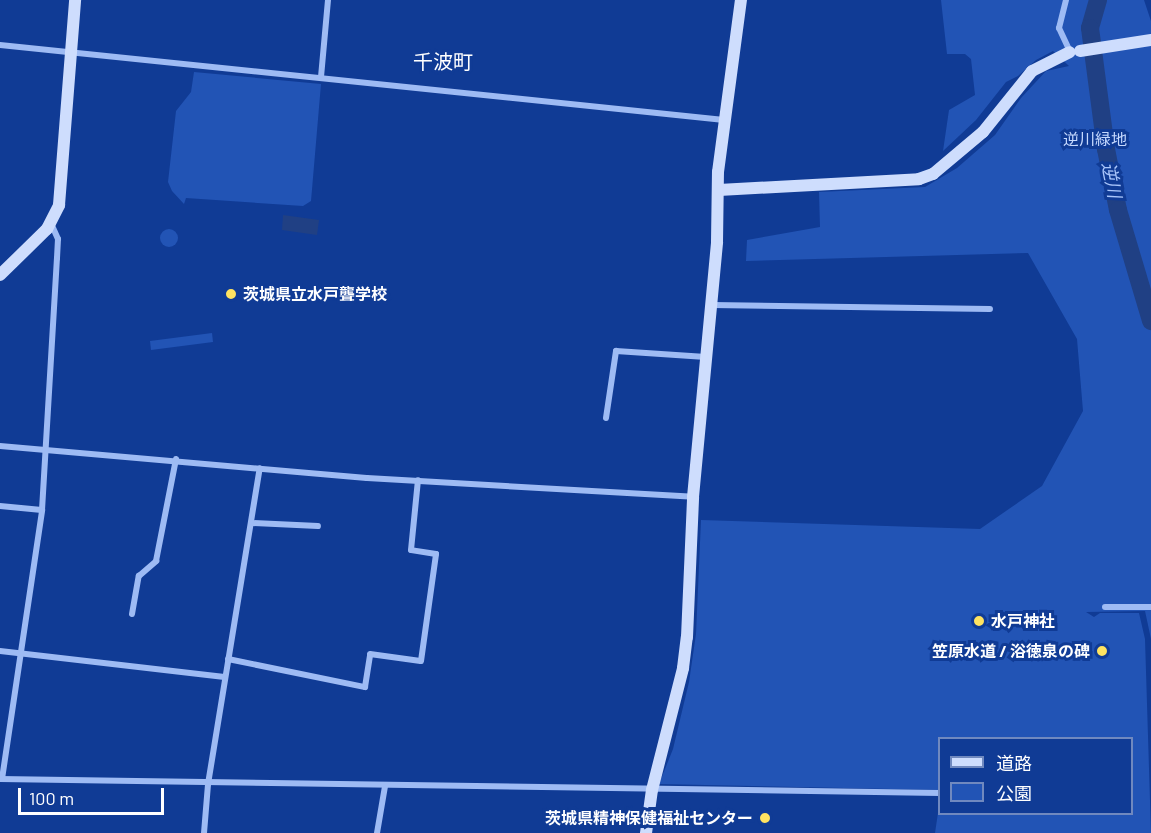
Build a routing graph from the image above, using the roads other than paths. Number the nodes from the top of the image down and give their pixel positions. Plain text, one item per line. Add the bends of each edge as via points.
1 (75, 0) edge
2 (328, 0) edge
3 (741, 0) edge
4 (1066, 0) edge
5 (1151, 40) edge
6 (0, 45) edge
7 (1075, 51) junction
8 (71, 52) junction
9 (321, 77) junction
10 (724, 120) junction
11 (720, 190) junction
12 (51, 223) junction
13 (0, 275) edge
14 (711, 304) junction
15 (990, 309) dead end
16 (706, 357) junction
17 (606, 418) dead end
18 (0, 446) edge
19 (45, 451) junction
20 (176, 459) junction
21 (260, 468) junction
22 (418, 480) junction
23 (693, 497) junction
24 (0, 506) edge
25 (42, 510) junction
26 (252, 523) junction
27 (318, 526) dead end
28 (1149, 607) edge
29 (1105, 608) dead end
30 (132, 614) dead end
31 (0, 651) edge
32 (21, 654) junction
33 (228, 659) junction
34 (225, 677) junction
35 (1, 779) edge
36 (208, 784) junction
37 (385, 786) junction
38 (651, 790) junction
39 (938, 793) edge
40 (204, 833) edge
41 (377, 833) edge
42 (646, 833) edge

1 - 8 street
2 - 9 street
3 - 10 street
4 - 7 street via 1059,27
5 - 7 street
6 - 8 street
7 - 11 street via 1032,71 983,132 933,174 919,179
8 - 9 street
8 - 12 street via 62,191
9 - 10 street
10 - 11 street
11 - 14 street
12 - 13 street
12 - 19 street via 58,239
14 - 15 street
14 - 16 street
16 - 17 street via 616,351
16 - 23 street
18 - 19 street
19 - 20 street
19 - 25 street
20 - 21 street
20 - 30 street via 156,561 139,576
21 - 22 street
21 - 26 street
22 - 23 street
22 - 33 street via 411,550 436,554 421,660 370,654 365,687
23 - 38 street via 683,668
24 - 25 street
25 - 32 street
26 - 27 street
26 - 33 street
28 - 29 street
31 - 32 street
32 - 34 street
32 - 35 street
33 - 34 street
34 - 36 street
35 - 36 street
36 - 37 street
36 - 40 street
37 - 38 street
37 - 41 street
38 - 39 street
38 - 42 street

